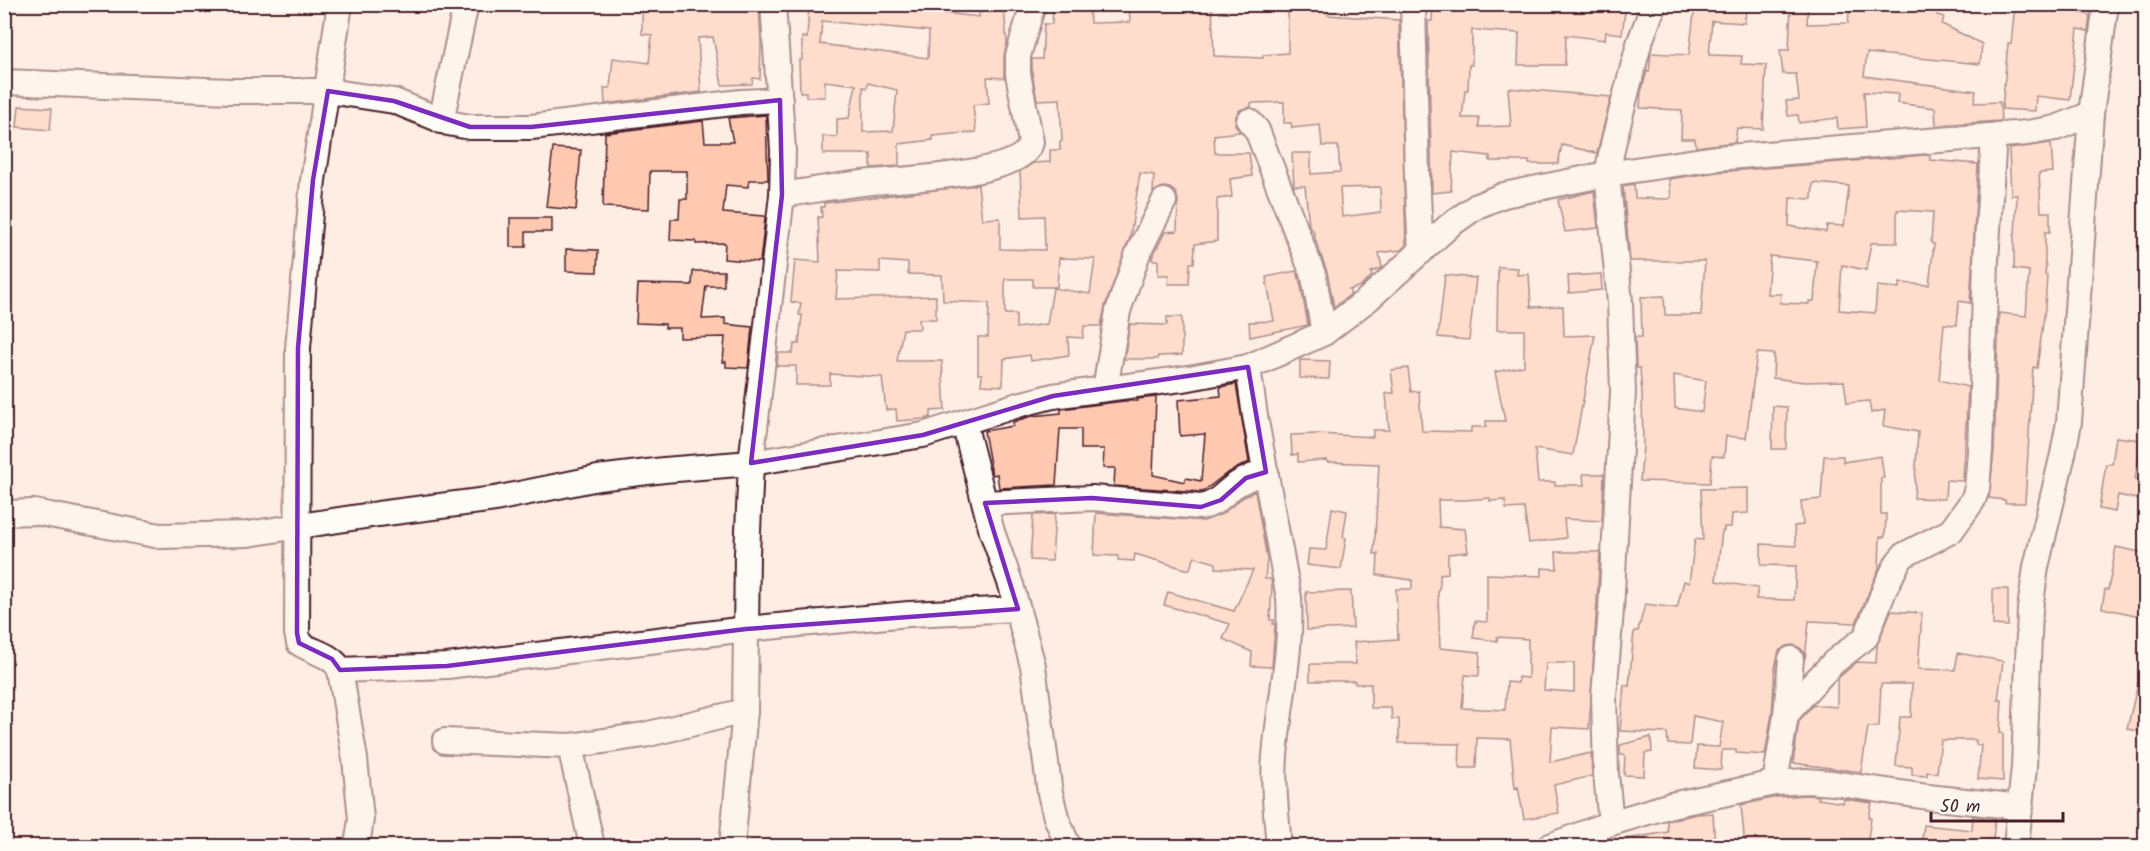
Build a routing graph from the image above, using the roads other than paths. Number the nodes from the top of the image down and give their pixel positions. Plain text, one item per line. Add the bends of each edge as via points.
1 (340, 4) edge
2 (465, 4) edge
3 (773, 4) edge
4 (1033, 4) edge
5 (1413, 4) edge
6 (1654, 4) edge
7 (2106, 4) edge
8 (4, 82) edge
9 (328, 92) junction
10 (780, 100) junction
11 (2091, 114) junction
12 (441, 121) junction
13 (1249, 121) dead end
14 (1994, 136) junction
15 (1607, 174) junction
16 (782, 195) junction
17 (1164, 201) dead end
18 (1421, 252) junction
19 (1324, 333) junction
20 (1248, 366) junction
21 (1105, 389) junction
22 (964, 423) junction
23 (751, 463) junction
24 (1266, 472) junction
25 (985, 502) junction
26 (4, 513) edge
27 (296, 526) junction
28 (1018, 609) junction
29 (747, 629) junction
30 (1791, 659) dead end
31 (340, 670) junction
32 (745, 711) junction
33 (1786, 715) junction
34 (445, 741) dead end
35 (570, 746) junction
36 (1775, 783) junction
37 (2021, 807) junction
38 (1611, 823) junction
39 (357, 846) edge
40 (592, 846) edge
41 (732, 846) edge
42 (1068, 846) edge
43 (1279, 846) edge
44 (1550, 846) edge
45 (2016, 846) edge

1 - 9 street
2 - 12 street
3 - 10 street
4 - 16 street via 1018,56 1031,142 1028,151 969,173
5 - 18 street
6 - 15 street
7 - 11 street
8 - 9 street
9 - 12 street via 394,101
9 - 27 street via 313,180 298,348
10 - 12 street via 531,127 470,127
10 - 16 street
11 - 14 street via 2056,128
11 - 37 street via 2069,422 2030,609
13 - 19 street via 1257,130 1314,277
14 - 15 street via 1716,158
14 - 33 street via 1977,489 1951,531 1904,555 1898,562 1866,637 1834,662
15 - 18 street via 1504,195 1477,206
15 - 38 street via 1620,302 1623,392 1604,696
16 - 23 street
17 - 21 street via 1138,253 1118,311
18 - 19 street
19 - 20 street
20 - 21 street
20 - 24 street
21 - 22 street via 1053,396
22 - 23 street via 923,435
22 - 25 street
23 - 27 street via 598,478 495,498
23 - 29 street
24 - 25 street via 1246,478 1221,500 1201,507 1092,498
24 - 43 street via 1291,628 1275,748
25 - 28 street
26 - 27 street via 34,512 160,536 248,534
27 - 31 street via 299,643 333,659
28 - 29 street via 909,614
28 - 42 street via 1034,666 1050,793
29 - 31 street via 447,666
29 - 32 street
30 - 33 street
31 - 39 street via 351,726 361,819
32 - 35 street via 644,735
32 - 41 street
33 - 36 street
34 - 35 street
35 - 40 street
36 - 37 street via 1833,783
36 - 38 street via 1671,805
37 - 45 street
38 - 44 street

